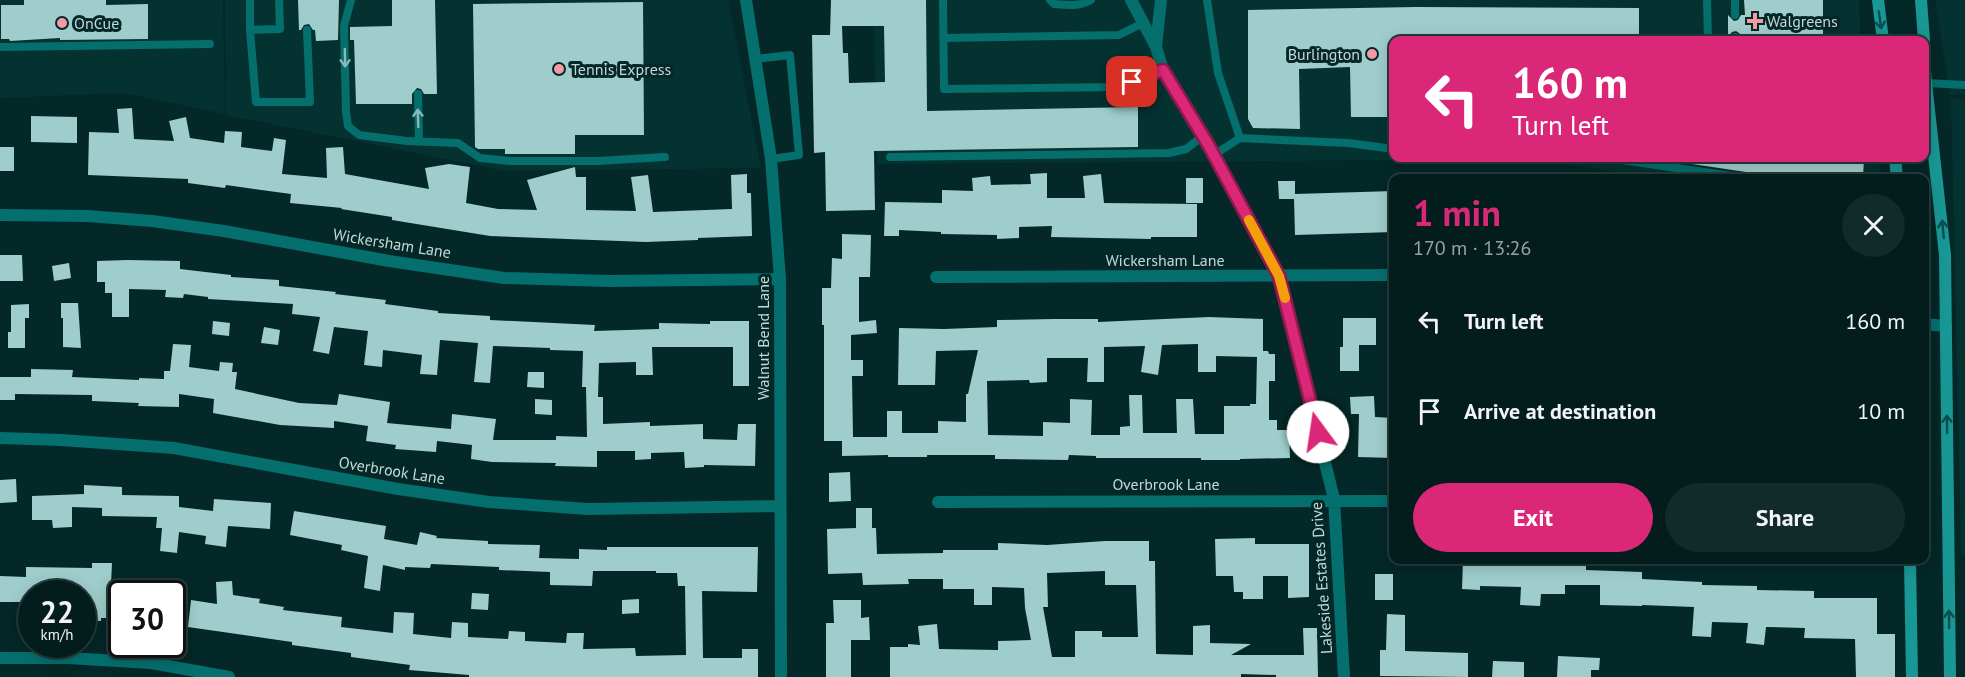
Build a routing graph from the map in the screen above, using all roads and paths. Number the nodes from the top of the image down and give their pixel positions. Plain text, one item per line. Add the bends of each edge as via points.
1 (250, 0) edge
2 (279, 0) edge
3 (351, 0) edge
4 (746, 0) edge
5 (942, 0) edge
6 (1050, 0) edge
7 (1091, 0) edge
8 (1131, 0) edge
9 (1161, 0) edge
10 (1207, 0) edge
11 (1707, 0) edge
12 (1735, 0) edge
13 (1878, 0) edge
14 (1921, 0) edge
15 (1736, 15) dead end
16 (1143, 22) junction
17 (250, 30) junction
18 (307, 30) dead end
19 (1708, 36) edge
20 (1882, 36) edge
21 (1924, 36) edge
22 (943, 38) junction
23 (210, 44) dead end
24 (0, 47) edge
25 (1156, 47) junction
26 (755, 59) junction
27 (1163, 70) junction
28 (1929, 83) edge
29 (1965, 86) edge
30 (418, 94) dead end
31 (1929, 132) edge
32 (1203, 136) junction
33 (1240, 138) junction
34 (419, 141) junction
35 (1389, 148) edge
36 (1214, 155) junction
37 (665, 157) dead end
38 (890, 157) dead end
39 (771, 159) junction
40 (1635, 162) edge
41 (1718, 174) edge
42 (0, 215) edge
43 (1389, 275) edge
44 (1279, 276) junction
45 (936, 277) dead end
46 (780, 279) junction
47 (1929, 324) edge
48 (1946, 326) junction
49 (0, 438) edge
50 (1334, 499) junction
51 (1389, 501) edge
52 (938, 502) dead end
53 (780, 506) junction
54 (1910, 564) edge
55 (0, 658) edge
56 (229, 677) edge
57 (782, 677) edge
58 (1344, 677) edge
59 (1912, 677) edge
60 (1950, 677) edge

1 - 17 lane
2 - 17 lane via 280,29
3 -> 34 lane via 345,26 348,126 359,135
4 - 26 street, Walnut Bend Lane
5 - 22 lane
6 - 7 lane via 1068,5
8 - 16 street, Lakeside Estates Drive
9 - 25 street, Lakeside Estates Drive
10 - 33 lane via 1218,73
11 - 19 lane
12 - 15 lane
13 -> 20 main road
14 - 21 main road
16 - 22 lane via 1119,35
16 - 25 street, Lakeside Estates Drive
17 - 18 lane via 256,102 310,102
22 - 27 lane via 944,89 1116,87
23 - 24 lane
25 - 27 street, Lakeside Estates Drive
26 - 39 street, Walnut Bend Lane
26 - 39 lane via 790,56 799,155
27 - 32 street, Lakeside Estates Drive
28 - 29 lane
34 -> 30 lane
48 -> 31 main road via 1945,255
32 - 36 street, Lakeside Estates Drive
32 - 38 lane via 1186,149 1170,153
33 - 35 lane
33 - 36 lane
34 - 37 lane via 458,142 480,158 510,161
36 - 44 street, Lakeside Estates Drive
39 - 46 street, Walnut Bend Lane
40 - 41 lane
42 - 46 street, Wickersham Lane via 152,221 504,278
43 - 44 street, Wickersham Lane
44 - 45 street, Wickersham Lane
44 - 50 street, Lakeside Estates Drive
46 - 53 street, Walnut Bend Lane
47 - 48 street
60 -> 48 main road
49 - 53 street, Overbrook Lane via 174,448 489,502 588,508
50 - 51 street, Overbrook Lane
50 - 52 street, Overbrook Lane
50 - 58 street, Lakeside Estates Drive
53 - 57 street, Walnut Bend Lane
54 - 59 main road
55 - 56 street via 151,663

